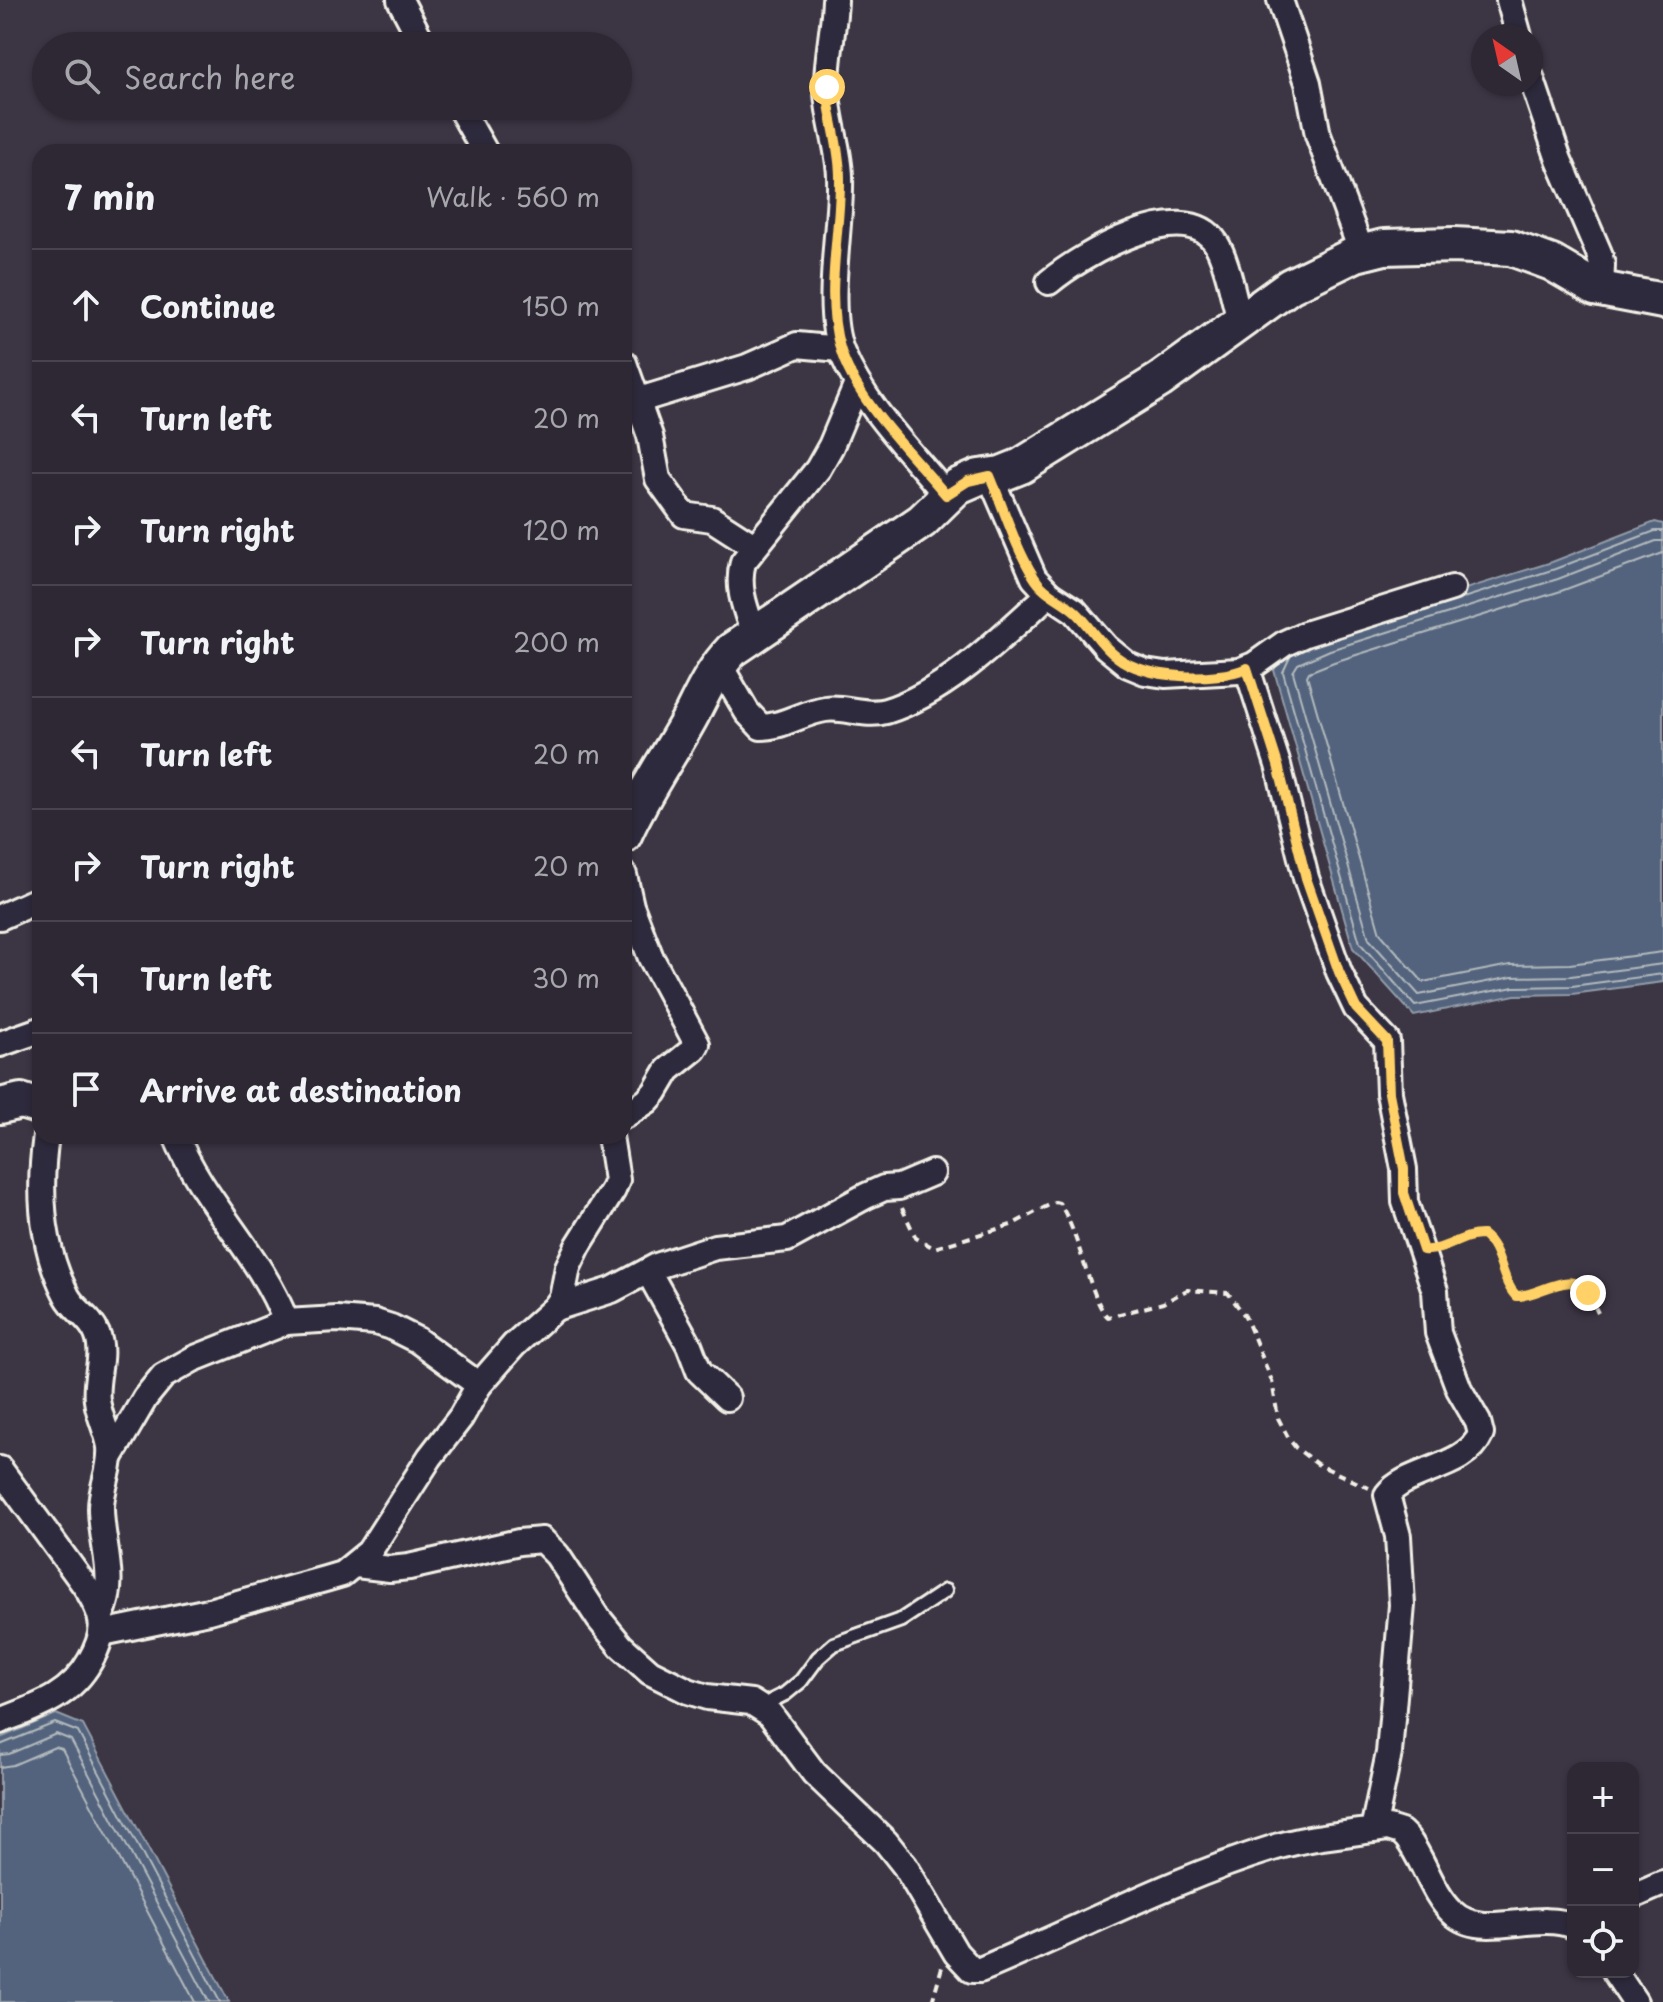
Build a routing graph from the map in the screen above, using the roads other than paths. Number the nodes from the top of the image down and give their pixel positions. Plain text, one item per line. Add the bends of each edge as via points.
1 (400, 0) edge
2 (835, 0) edge
3 (1280, 0) edge
4 (1509, 0) edge
5 (1516, 24) edge
6 (417, 32) edge
7 (1537, 96) edge
8 (467, 120) edge
9 (480, 144) edge
10 (1362, 253) junction
11 (1049, 282) dead end
12 (1601, 290) junction
13 (1663, 301) edge
14 (1240, 320) junction
15 (840, 349) junction
16 (857, 384) junction
17 (632, 388) edge
18 (636, 401) junction
19 (990, 476) junction
20 (946, 495) junction
21 (754, 546) junction
22 (1452, 588) dead end
23 (1049, 594) junction
24 (754, 634) junction
25 (719, 664) junction
26 (1247, 668) junction
27 (632, 818) edge
28 (32, 903) edge
29 (632, 909) edge
30 (0, 917) edge
31 (32, 1033) edge
32 (0, 1044) edge
33 (2, 1101) edge
34 (32, 1104) edge
35 (632, 1111) edge
36 (45, 1144) edge
37 (179, 1144) edge
38 (611, 1144) edge
39 (932, 1173) dead end
40 (648, 1271) junction
41 (555, 1308) junction
42 (286, 1322) junction
43 (479, 1385) junction
44 (727, 1398) dead end
45 (110, 1458) junction
46 (0, 1469) edge
47 (356, 1565) junction
48 (945, 1591) dead end
49 (101, 1624) junction
50 (761, 1706) junction
51 (0, 1721) edge
52 (1373, 1830) junction
53 (1663, 1883) edge
54 (1639, 1893) edge
55 (1567, 1924) edge
56 (1619, 1978) edge
57 (1635, 2002) edge

1 - 6 street
2 - 15 street via 827,87 840,173 834,264
3 - 10 street via 1308,83 1318,135
4 - 5 street
7 - 12 street via 1599,253
8 - 9 street
10 - 12 street via 1411,245 1511,248
10 - 14 street via 1290,286
11 - 14 street via 1091,254 1157,226 1183,223 1206,232 1216,243
12 - 13 street
14 - 19 street via 1124,404 1021,466
15 - 16 street
15 - 18 street via 797,345 747,367
16 - 20 street
16 - 21 street via 818,469
17 - 18 street
18 - 21 street via 658,479 679,510 712,519
19 - 20 street via 968,481
19 - 23 street via 1034,578
20 - 24 street via 922,521
21 - 24 street via 740,574
22 - 26 street via 1305,634
23 - 25 street via 947,679 885,711 828,708 761,727
23 - 26 street via 1075,611 1115,656 1145,672 1205,675
24 - 25 street
25 - 27 street
26 - 52 street via 1306,878 1339,972 1356,1008 1387,1041 1404,1193 1437,1300 1438,1333 1481,1434 1460,1455 1387,1495 1398,1536 1402,1605 1389,1753
28 - 30 street
29 - 35 street via 651,958 697,1044
31 - 32 street
33 - 34 street
36 - 45 street via 42,1189 49,1253 70,1302 98,1334 97,1402
37 - 42 street
38 - 41 street via 617,1180 578,1246
39 - 40 street via 851,1203 787,1239 715,1247
40 - 41 street via 612,1290
40 - 44 street via 699,1371
41 - 43 street
42 - 43 street via 337,1319 391,1327
42 - 45 street via 163,1376
43 - 47 street via 376,1543
45 - 49 street via 101,1507 109,1594
46 - 49 street via 86,1587
47 - 49 street via 342,1574 209,1611
47 - 50 street via 409,1567 542,1540 621,1646 650,1672 707,1697
48 - 50 lane via 901,1620 834,1644 801,1681
49 - 51 street via 85,1670 66,1692
50 - 52 street via 814,1773 886,1842 972,1970 1271,1848
52 - 55 street via 1388,1828 1407,1838 1449,1909 1467,1923
53 - 54 street
56 - 57 street

